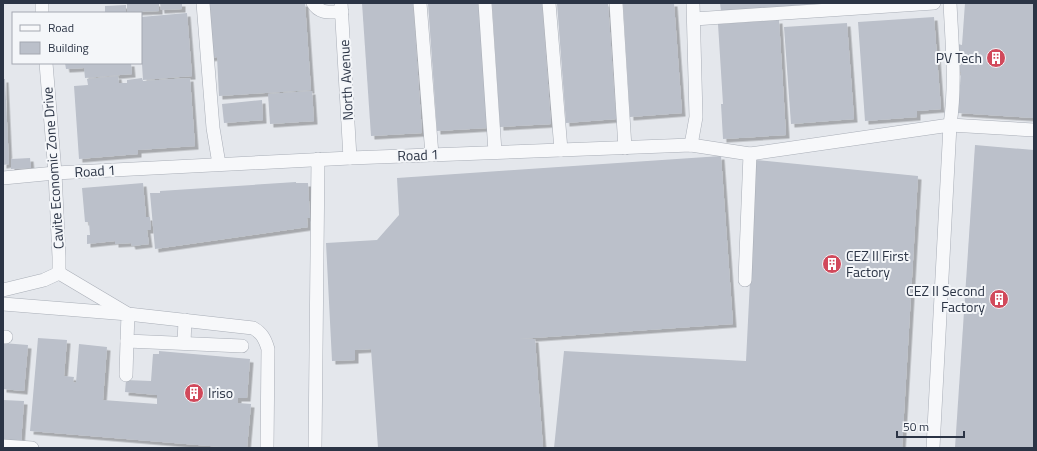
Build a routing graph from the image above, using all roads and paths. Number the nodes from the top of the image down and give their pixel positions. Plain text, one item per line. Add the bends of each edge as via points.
1 (203, 3) edge
2 (313, 3) edge
3 (420, 3) edge
4 (485, 3) edge
5 (549, 3) edge
6 (616, 3) edge
7 (693, 3) edge
8 (934, 3) edge
9 (950, 3) edge
10 (342, 8) edge
11 (694, 19) junction
12 (46, 64) edge
13 (950, 126) junction
14 (1034, 130) edge
15 (691, 145) junction
16 (625, 148) junction
17 (561, 150) junction
18 (495, 152) junction
19 (750, 154) junction
20 (432, 155) junction
21 (350, 158) junction
22 (318, 159) junction
23 (219, 164) junction
24 (55, 173) junction
25 (3, 178) edge
26 (59, 273) junction
27 (745, 280) dead end
28 (3, 290) edge
29 (3, 304) edge
30 (128, 314) junction
31 (185, 320) junction
32 (127, 341) junction
33 (184, 344) junction
34 (242, 346) dead end
35 (126, 375) dead end
36 (3, 446) edge
37 (32, 448) edge
38 (267, 448) edge
39 (315, 448) edge
40 (933, 448) edge

1 - 23 street via 213,128
2 - 10 street via 320,11
3 - 20 street
4 - 18 street
5 - 17 street
6 - 16 street
7 - 11 street
8 - 11 street
9 - 13 street via 953,76
10 - 21 street, North Avenue
11 - 15 street via 696,117
12 - 24 street, Cavite Economic Zone Drive
13 - 14 street, Road 1
13 - 19 street, Road 1
13 - 40 street
15 - 16 street, Road 1
15 - 19 street, Road 1
16 - 17 street, Road 1
17 - 18 street, Road 1
18 - 20 street, Road 1
19 - 27 street
20 - 21 street, Road 1
21 - 22 street, Road 1
22 - 23 street, Road 1
22 - 39 street
23 - 24 street, Road 1
24 - 25 street, Road 1
24 - 26 street, Cavite Economic Zone Drive
26 - 28 street via 44,280
26 - 30 street
29 - 30 street
30 - 31 street
30 - 32 street
31 - 33 street
31 - 38 street via 253,328 264,337 268,349
32 - 33 street
32 - 35 street
33 - 34 street
36 - 37 street

